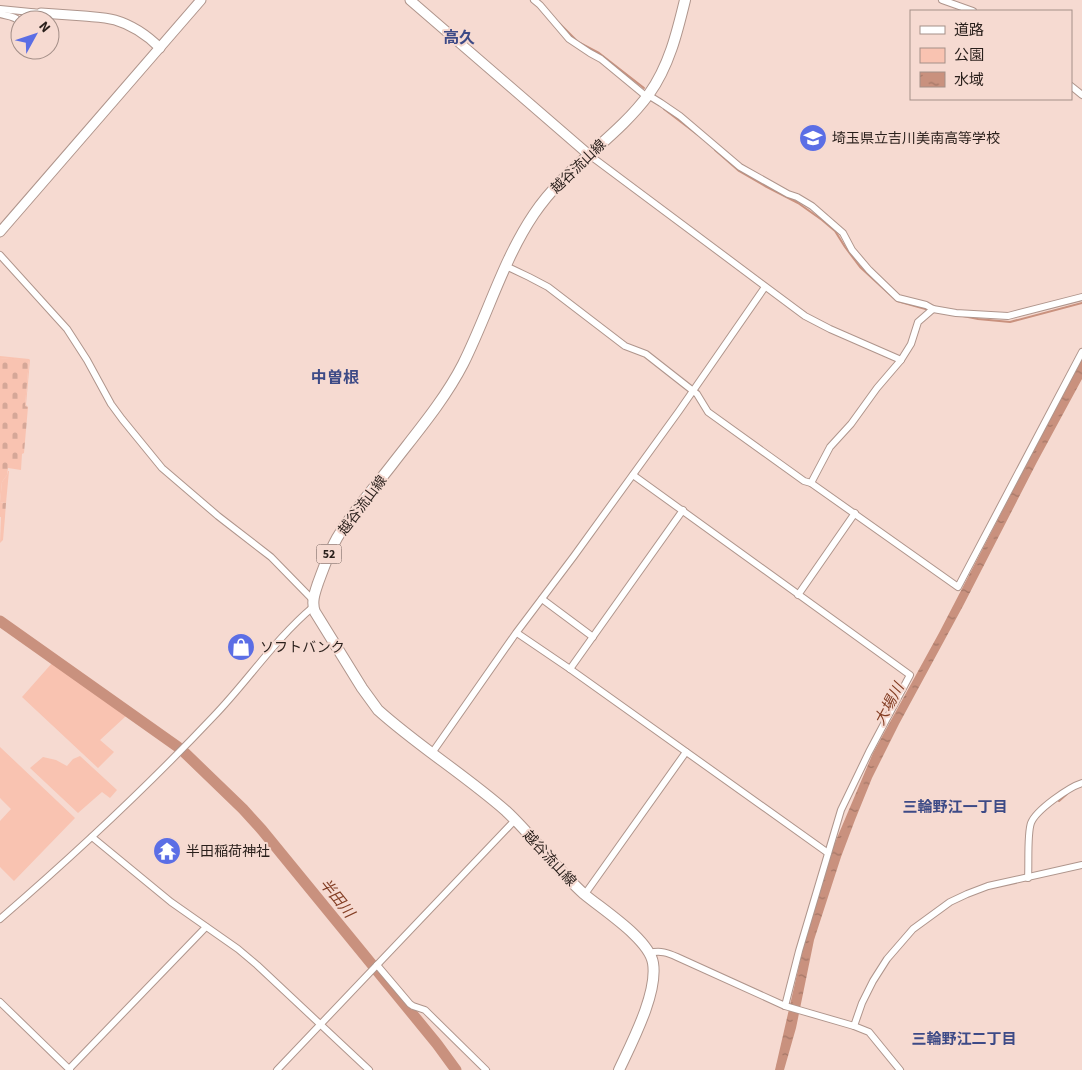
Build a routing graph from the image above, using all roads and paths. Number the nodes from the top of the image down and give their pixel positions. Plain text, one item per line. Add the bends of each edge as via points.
1 (202, 0) edge
2 (410, 0) edge
3 (534, 0) edge
4 (685, 0) edge
5 (942, 0) edge
6 (970, 10) edge
7 (60, 16) edge
8 (160, 48) junction
9 (1072, 87) edge
10 (1082, 95) edge
11 (648, 96) junction
12 (588, 154) junction
13 (0, 232) edge
14 (0, 255) edge
15 (506, 266) junction
16 (765, 286) junction
17 (1082, 297) edge
18 (931, 310) junction
19 (1082, 352) edge
20 (901, 360) junction
21 (693, 390) junction
22 (633, 474) junction
23 (811, 483) junction
24 (683, 510) junction
25 (855, 513) junction
26 (798, 595) junction
27 (542, 599) junction
28 (313, 603) junction
29 (517, 633) junction
30 (593, 637) junction
31 (570, 669) junction
32 (686, 752) junction
33 (432, 753) junction
34 (1082, 783) edge
35 (515, 820) junction
36 (92, 837) junction
37 (828, 853) junction
38 (1082, 865) edge
39 (1028, 878) junction
40 (585, 894) junction
41 (0, 919) edge
42 (206, 926) junction
43 (650, 953) junction
44 (376, 967) junction
45 (0, 1002) edge
46 (787, 1006) junction
47 (320, 1025) junction
48 (854, 1026) junction
49 (69, 1070) edge
50 (277, 1070) edge
51 (369, 1070) edge
52 (486, 1070) edge
53 (619, 1070) edge
54 (900, 1070) edge

1 - 8 street
2 - 12 street
3 - 11 street via 568,39
4 - 11 main road, 越谷流山線 / 52 via 664,70
5 - 6 street
7 - 8 street via 113,19 138,30
8 - 13 street
9 - 10 street
11 - 12 main road, 越谷流山線 / 52
11 - 18 street via 680,116 740,167 812,206 843,233 852,250 898,298 926,305
12 - 15 main road, 越谷流山線 / 52 via 535,212
12 - 16 street
14 - 28 street via 67,329 116,411 162,468 271,557
15 - 21 street via 548,287 624,346 646,354
15 - 28 main road, 越谷流山線 / 52 via 459,371 339,536 326,561
16 - 20 street via 805,316
16 - 21 street
17 - 18 street via 1008,316
18 - 20 street via 918,322 911,344
19 - 25 street via 958,587
20 - 23 street via 830,447
21 - 22 street
21 - 23 street via 708,412
22 - 24 street
22 - 27 street
23 - 25 street
24 - 26 street
24 - 30 street
25 - 26 street
26 - 37 street via 910,675 841,810
27 - 29 street
27 - 30 street
28 - 33 main road, 越谷流山線 via 314,612 372,703
28 - 36 street via 230,699
29 - 31 street
29 - 33 street
30 - 31 street
31 - 32 street
32 - 37 street
32 - 40 street
33 - 35 main road, 越谷流山線
34 - 39 street via 1061,794 1037,814 1031,824
35 - 40 main road, 越谷流山線
35 - 44 street
36 - 41 street
36 - 42 street
37 - 46 street via 799,951
38 - 39 street
39 - 48 street via 967,894 913,928 873,981
40 - 43 main road, 越谷流山線 via 637,937
42 - 47 street via 257,965
42 - 49 street
43 - 46 street via 664,952 677,957
43 - 53 main road via 653,967 649,1001
44 - 47 street
44 - 52 street via 406,1000 425,1010
45 - 49 street
46 - 48 street
47 - 50 street
47 - 51 street
48 - 54 street via 869,1032

